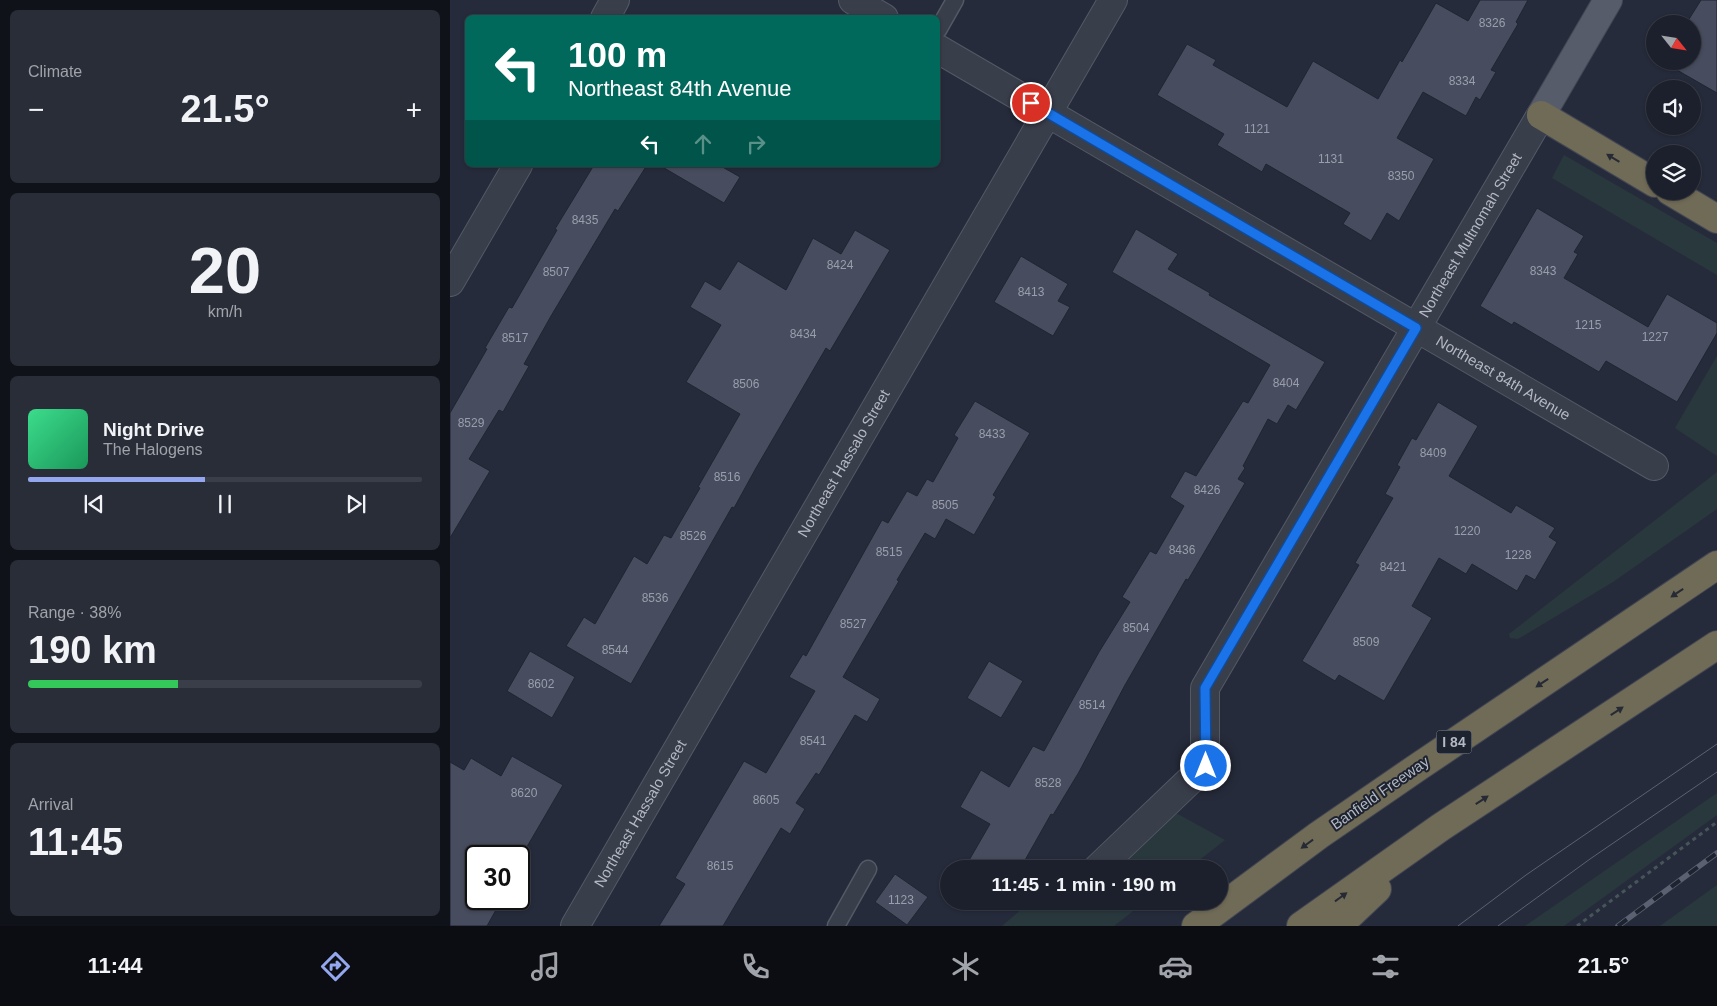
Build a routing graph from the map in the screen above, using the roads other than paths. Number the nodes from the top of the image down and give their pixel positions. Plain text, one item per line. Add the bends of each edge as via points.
1 (615, 0) edge
2 (853, 0) edge
3 (955, 0) edge
4 (1113, 0) edge
5 (1608, 0) edge
6 (607, 15) edge
7 (879, 15) edge
8 (940, 26) edge
9 (940, 50) edge
10 (1047, 112) junction
11 (1541, 115) junction
12 (517, 167) edge
13 (1646, 177) edge
14 (1685, 200) edge
15 (1717, 219) edge
16 (450, 282) edge
17 (1416, 328) junction
18 (1654, 466) dead end
19 (1717, 565) edge
20 (1717, 645) edge
21 (1441, 827) junction
22 (1107, 860) edge
23 (868, 869) dead end
24 (575, 926) edge
25 (836, 926) edge
26 (1196, 926) edge
27 (1301, 926) edge
28 (1338, 926) edge

1 - 6 street
2 - 7 street
3 - 8 lane
4 - 10 street, Northeast Hassalo Street
5 - 11 main road, Northeast Multnomah Street
9 - 10 street, Northeast 84th Avenue
10 - 17 street, Northeast 84th Avenue
10 - 24 street, Northeast Hassalo Street
13 -> 11 highway
11 - 17 street, Northeast Multnomah Street
12 - 16 street
14 - 15 highway
17 - 18 street, Northeast 84th Avenue
17 - 22 street, Northeast Multnomah Street via 1205,688 1206,766
19 -> 26 highway, Banfield Freeway / I 84 via 1403,777
21 -> 20 highway
27 -> 21 highway
21 - 28 highway
23 - 25 lane

